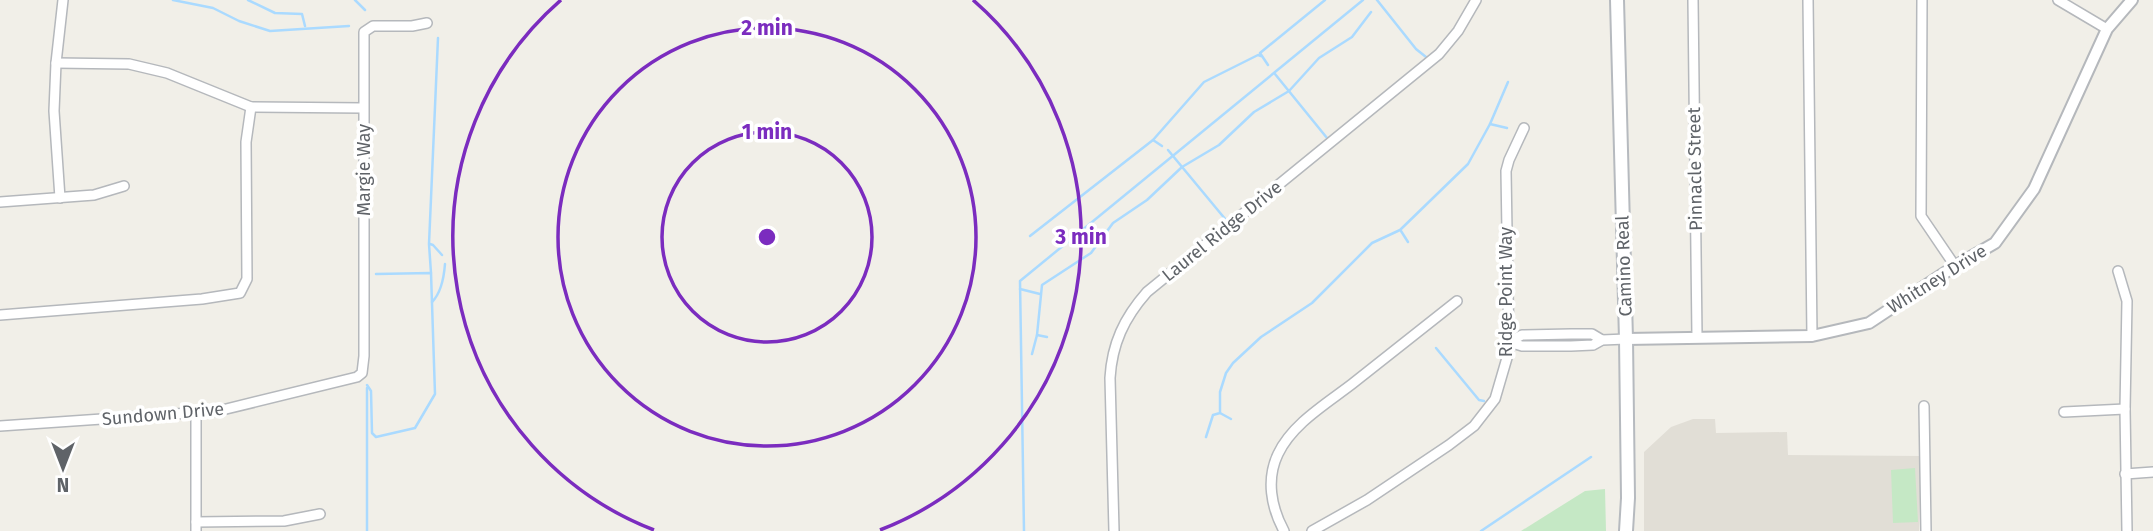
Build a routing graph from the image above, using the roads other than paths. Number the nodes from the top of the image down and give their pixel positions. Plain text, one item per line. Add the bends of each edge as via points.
1 (63, 0) edge
2 (1476, 0) edge
3 (1617, 0) edge
4 (1693, 0) edge
5 (1808, 0) edge
6 (1922, 0) edge
7 (2058, 0) edge
8 (2132, 0) edge
9 (427, 23) dead end
10 (2107, 29) junction
11 (56, 63) junction
12 (251, 107) junction
13 (363, 108) junction
14 (1524, 128) dead end
15 (124, 186) dead end
16 (60, 198) junction
17 (0, 202) edge
18 (1955, 266) junction
19 (2118, 271) dead end
20 (1457, 301) dead end
21 (0, 315) edge
22 (1571, 334) junction
23 (1812, 336) junction
24 (1697, 337) junction
25 (1626, 339) junction
26 (1602, 340) junction
27 (1509, 342) junction
28 (1571, 346) junction
29 (362, 373) joint
30 (1924, 407) dead end
31 (2125, 409) junction
32 (2064, 412) dead end
33 (196, 413) junction
34 (0, 426) edge
35 (2153, 472) edge
36 (2125, 474) junction
37 (320, 514) dead end
38 (196, 527) edge
39 (1114, 531) edge
40 (1284, 531) edge
41 (1312, 531) edge
42 (1626, 531) edge
43 (1926, 531) edge
44 (2127, 531) edge

1 - 11 street
2 - 39 street, Laurel Ridge Drive via 1439,54 1133,307 1111,357
3 - 25 main road, Camino Real
4 - 24 street, Pinnacle Street
5 - 23 street
6 - 18 street via 1921,216
7 - 10 street
8 - 10 street, Whitney Drive
9 - 13 street, Margie Way via 373,26 364,32
10 - 18 street, Whitney Drive via 2034,189 1995,243
11 - 12 street via 129,64 167,73
11 - 16 street
12 - 13 street
12 - 21 street via 246,142 247,279 240,293
13 - 29 street, Margie Way
14 - 27 street, Ridge Point Way via 1506,178
15 - 16 street
16 - 17 street
18 - 23 street, Whitney Drive via 1868,323
19 - 31 street via 2127,301
20 - 40 street via 1304,421 1283,445 1273,467 1271,491
22 - 26 street, Whitney Drive via 1592,334
22 - 27 street, Whitney Drive via 1522,335
22 - 28 street
23 - 24 street, Whitney Drive
24 - 25 street, Whitney Drive
25 - 26 street, Whitney Drive
25 - 42 main road, Camino Real
26 - 28 street, Whitney Drive
27 - 28 street, Whitney Drive
27 - 41 street, Ridge Point Way via 1495,399 1474,426 1390,485
29 - 33 street, Sundown Drive via 232,409
30 - 43 street
31 - 32 street
31 - 36 street
33 - 34 street, Sundown Drive
33 - 38 street
35 - 36 street
36 - 44 street
37 - 38 street

